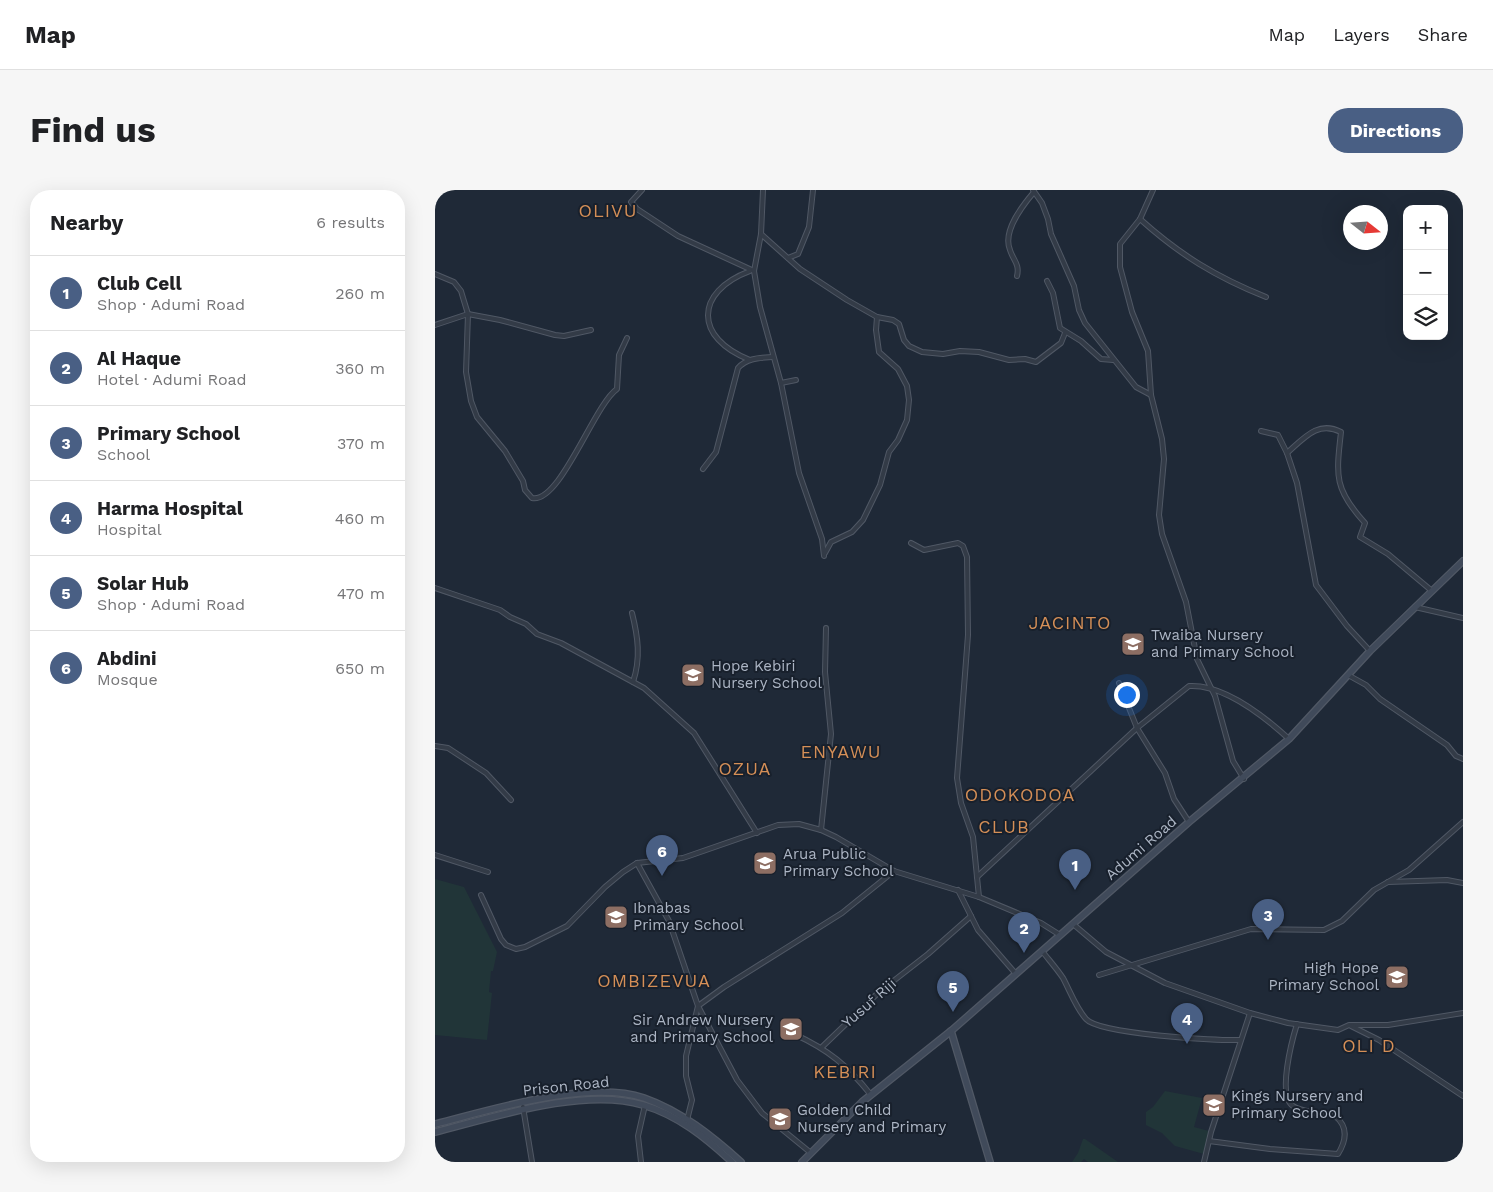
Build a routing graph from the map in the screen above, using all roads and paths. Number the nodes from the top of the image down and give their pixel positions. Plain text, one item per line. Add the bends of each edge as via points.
1 (642, 190) edge
2 (763, 190) edge
3 (813, 190) edge
4 (1153, 190) edge
5 (1034, 191) edge
6 (1140, 219) junction
7 (761, 234) junction
8 (788, 258) junction
9 (752, 271) junction
10 (435, 274) edge
11 (1017, 276) dead end
12 (1047, 281) dead end
13 (1266, 297) dead end
14 (468, 314) junction
15 (877, 317) junction
16 (435, 325) edge
17 (591, 330) dead end
18 (1065, 333) junction
19 (627, 338) dead end
20 (772, 357) junction
21 (750, 360) junction
22 (1113, 360) junction
23 (796, 380) dead end
24 (781, 383) junction
25 (1151, 395) junction
26 (1261, 431) dead end
27 (1287, 453) junction
28 (703, 469) dead end
29 (911, 543) dead end
30 (1463, 561) edge
31 (435, 588) edge
32 (1432, 591) junction
33 (1415, 607) junction
34 (632, 613) dead end
35 (1463, 618) edge
36 (826, 628) dead end
37 (1370, 651) junction
38 (1348, 675) junction
39 (633, 682) junction
40 (1119, 683) dead end
41 (1211, 689) junction
42 (1137, 728) junction
43 (1289, 739) junction
44 (435, 746) edge
45 (1463, 759) edge
46 (1243, 779) junction
47 (511, 800) dead end
48 (1189, 822) junction
49 (1463, 822) edge
50 (821, 830) junction
51 (757, 833) junction
52 (435, 855) edge
53 (637, 863) junction
54 (894, 871) junction
55 (488, 872) dead end
56 (977, 877) junction
57 (1386, 882) junction
58 (1463, 883) edge
59 (958, 890) junction
60 (481, 895) dead end
61 (979, 897) junction
62 (971, 916) junction
63 (1073, 924) junction
64 (1060, 935) junction
65 (1042, 951) junction
66 (1129, 965) junction
67 (1016, 974) junction
68 (1099, 975) dead end
69 (698, 1006) junction
70 (1250, 1013) junction
71 (1463, 1013) edge
72 (1297, 1024) junction
73 (1349, 1025) junction
74 (951, 1031) junction
75 (794, 1034) dead end
76 (1240, 1040) junction
77 (822, 1046) junction
78 (871, 1095) junction
79 (1463, 1096) edge
80 (522, 1102) junction
81 (645, 1105) junction
82 (523, 1110) junction
83 (686, 1122) junction
84 (435, 1124) edge
85 (435, 1132) edge
86 (1209, 1141) junction
87 (811, 1153) junction
88 (532, 1162) edge
89 (641, 1162) edge
90 (732, 1162) edge
91 (741, 1162) edge
92 (802, 1162) edge
93 (990, 1162) edge
94 (1204, 1162) edge

1 - 9 street via 631,202 637,209 678,236
2 - 7 street
3 - 8 street via 806,239 798,254
4 - 6 street
5 - 11 street via 1021,208 1010,236 1010,251 1016,261
5 - 22 street via 1074,286 1085,323
6 - 13 street via 1181,254 1208,271
6 - 25 street via 1120,244 1120,267 1126,294 1148,352
7 - 8 street
7 - 9 street
8 - 15 street via 800,269
9 - 20 street
9 - 21 street via 727,281 708,309 707,318 716,340 726,349
10 - 14 street via 454,282
12 - 18 street via 1054,299 1057,324
14 - 16 street
14 - 17 street via 555,336
14 - 19 street via 466,372 471,401 486,430 505,451 528,496 536,499 565,470 604,401 617,389 619,355
15 - 18 street via 899,324 909,346 931,354 979,352 1009,360 1036,362 1061,343
15 - 24 street via 879,352 898,369 907,386 907,420 889,452 881,485 863,520 852,532 831,542 824,556 793,448
18 - 22 street via 1081,341 1101,359
20 - 21 street
20 - 24 street
21 - 28 street via 738,368 716,452
22 - 25 street via 1136,387
23 - 24 street
25 - 41 street via 1164,450 1159,515 1162,534 1186,602 1197,659
26 - 27 street via 1278,435
27 - 32 street via 1314,430 1321,428 1341,432 1339,486 1345,501 1365,523 1360,537 1388,554
27 - 37 street via 1297,483 1316,585
29 - 56 street via 924,550 958,544 963,546 967,557 968,635 957,778 961,803 973,837
30 - 32 main road, Adumi Road
31 - 39 street via 500,610 537,634 561,643
32 - 33 main road, Adumi Road
33 - 35 street
33 - 37 main road, Adumi Road
34 - 39 street via 639,647
36 - 50 street via 825,672 831,725
37 - 38 main road, Adumi Road
38 - 43 main road, Adumi Road
38 - 45 street via 1366,685 1380,699
39 - 51 street via 655,697 694,733
40 - 42 street
41 - 42 street via 1189,686
41 - 43 street via 1263,716
41 - 46 street via 1233,761
42 - 48 street via 1165,773 1174,799
42 - 56 street
43 - 46 main road, Adumi Road
44 - 47 street via 448,748 486,772
46 - 48 main road, Adumi Road
48 - 63 main road, Adumi Road
49 - 57 street via 1409,870
50 - 51 street via 799,824 778,825
50 - 54 street
51 - 53 street via 683,858
52 - 55 street
53 - 60 street via 605,886 567,926 516,949 501,939
53 - 69 street via 669,920
54 - 59 street
54 - 69 street via 843,913
56 - 61 street
57 - 58 street via 1447,880
57 - 66 street via 1373,890 1342,921 1324,930 1251,929
59 - 61 street
59 - 62 street
61 - 64 street via 1041,923
62 - 67 street via 990,945
62 - 77 street, Yusuf Riji via 878,993
63 - 64 main road, Adumi Road
63 - 66 street via 1106,952
64 - 65 main road, Adumi Road
65 - 67 main road, Adumi Road
65 - 76 street via 1062,976 1090,1022 1177,1037
66 - 68 street
66 - 70 street via 1165,983
67 - 74 main road, Adumi Road
69 - 83 street via 686,1056 692,1100
69 - 87 street via 745,1092 762,1113
70 - 72 street
70 - 76 street
71 - 73 street via 1388,1025
72 - 73 street via 1338,1030
72 - 86 street via 1287,1071 1289,1100 1293,1107 1335,1116 1340,1120 1345,1143 1338,1154
73 - 79 street via 1379,1040
74 - 78 main road, Adumi Road
74 - 93 main road
75 - 77 street
76 - 86 street
77 - 78 street via 851,1069
78 - 87 main road, Adumi Road
80 - 82 street
80 - 83 main road, Prison Road via 612,1092 643,1098 671,1110
80 - 84 main road, Prison Road
81 - 82 main road, Prison Road via 600,1099
81 - 83 main road, Prison Road
81 - 89 street via 638,1136
82 - 85 main road, Prison Road
82 - 88 street
83 - 90 main road, Prison Road
83 - 91 main road, Prison Road via 707,1132
86 - 94 street
87 - 92 main road, Adumi Road

